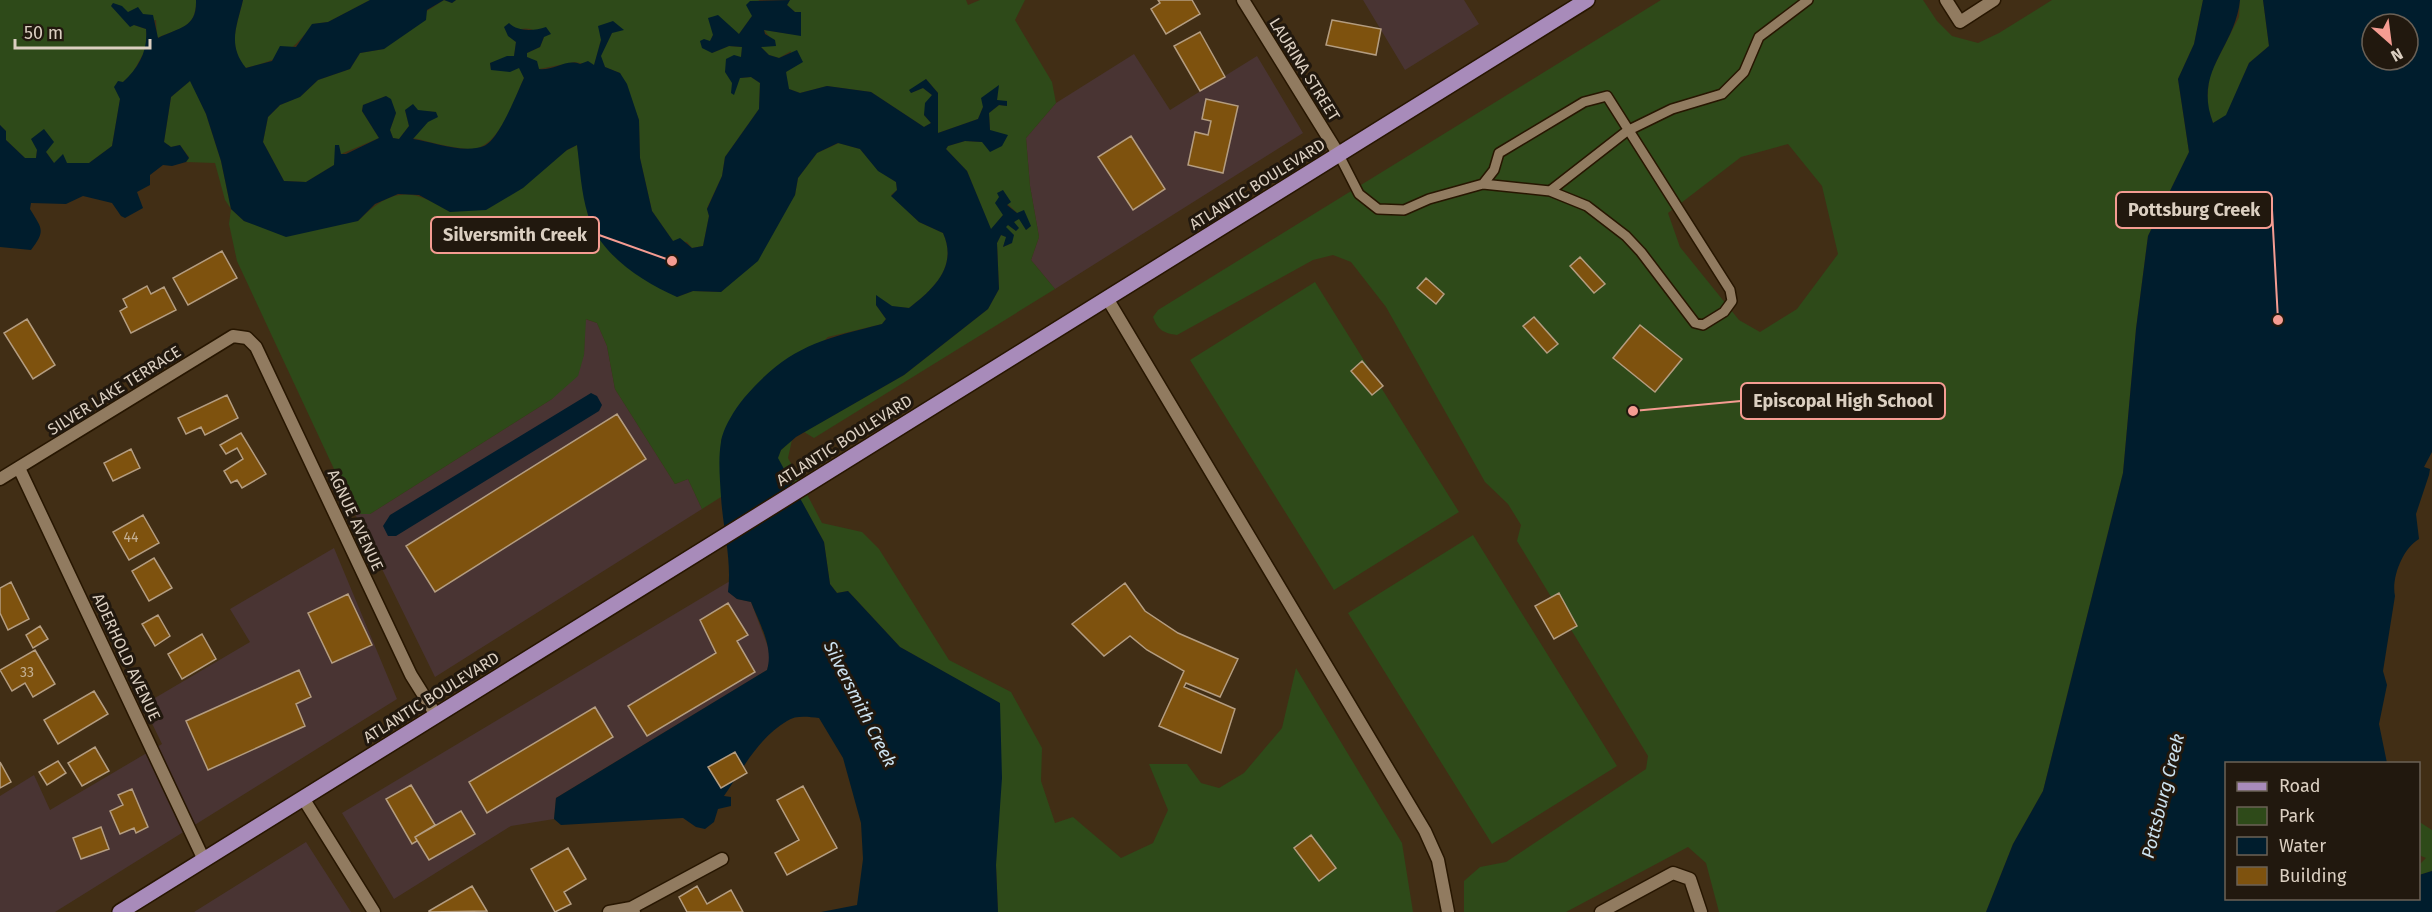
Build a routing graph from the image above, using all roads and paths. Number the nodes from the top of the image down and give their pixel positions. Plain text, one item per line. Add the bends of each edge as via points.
1 (1243, 0) edge
2 (1587, 0) edge
3 (1808, 0) edge
4 (1946, 0) edge
5 (1994, 0) edge
6 (1627, 131) junction
7 (1339, 155) junction
8 (1483, 184) junction
9 (1550, 191) junction
10 (1107, 298) junction
11 (247, 338) joint
12 (19, 468) junction
13 (0, 479) edge
14 (436, 715) junction
15 (303, 798) junction
16 (722, 859) dead end
17 (204, 860) junction
18 (633, 910) edge
19 (120, 912) edge
20 (374, 912) edge
21 (609, 912) edge
22 (1448, 912) edge
23 (1601, 912) edge
24 (1701, 912) edge

1 - 7 street, LAURINA STREET
2 - 7 main road, ATLANTIC BOULEVARD
3 - 6 lane via 1759,37 1744,72 1722,94 1672,109
4 - 5 street via 1960,22
6 - 8 lane via 1607,96 1584,102 1499,153 1494,170
6 - 9 lane
6 - 9 lane via 1730,290 1732,301 1724,312 1703,324 1695,323 1626,236 1587,206
7 - 8 lane via 1359,194 1378,209 1404,210
7 - 10 main road, ATLANTIC BOULEVARD
8 - 9 lane
10 - 14 main road, ATLANTIC BOULEVARD
10 - 22 street via 1425,831 1438,860
11 - 12 street, SILVER LAKE TERRACE via 233,336
11 - 14 street, AGNUE AVENUE via 256,347 411,675
12 - 13 street, SILVER LAKE TERRACE
12 - 17 street, ADERHOLD AVENUE
14 - 15 main road, ATLANTIC BOULEVARD
15 - 17 main road, ATLANTIC BOULEVARD
15 - 20 street
16 - 18 street
17 - 19 main road, ATLANTIC BOULEVARD
18 - 21 street
23 - 24 street via 1673,873 1690,879

